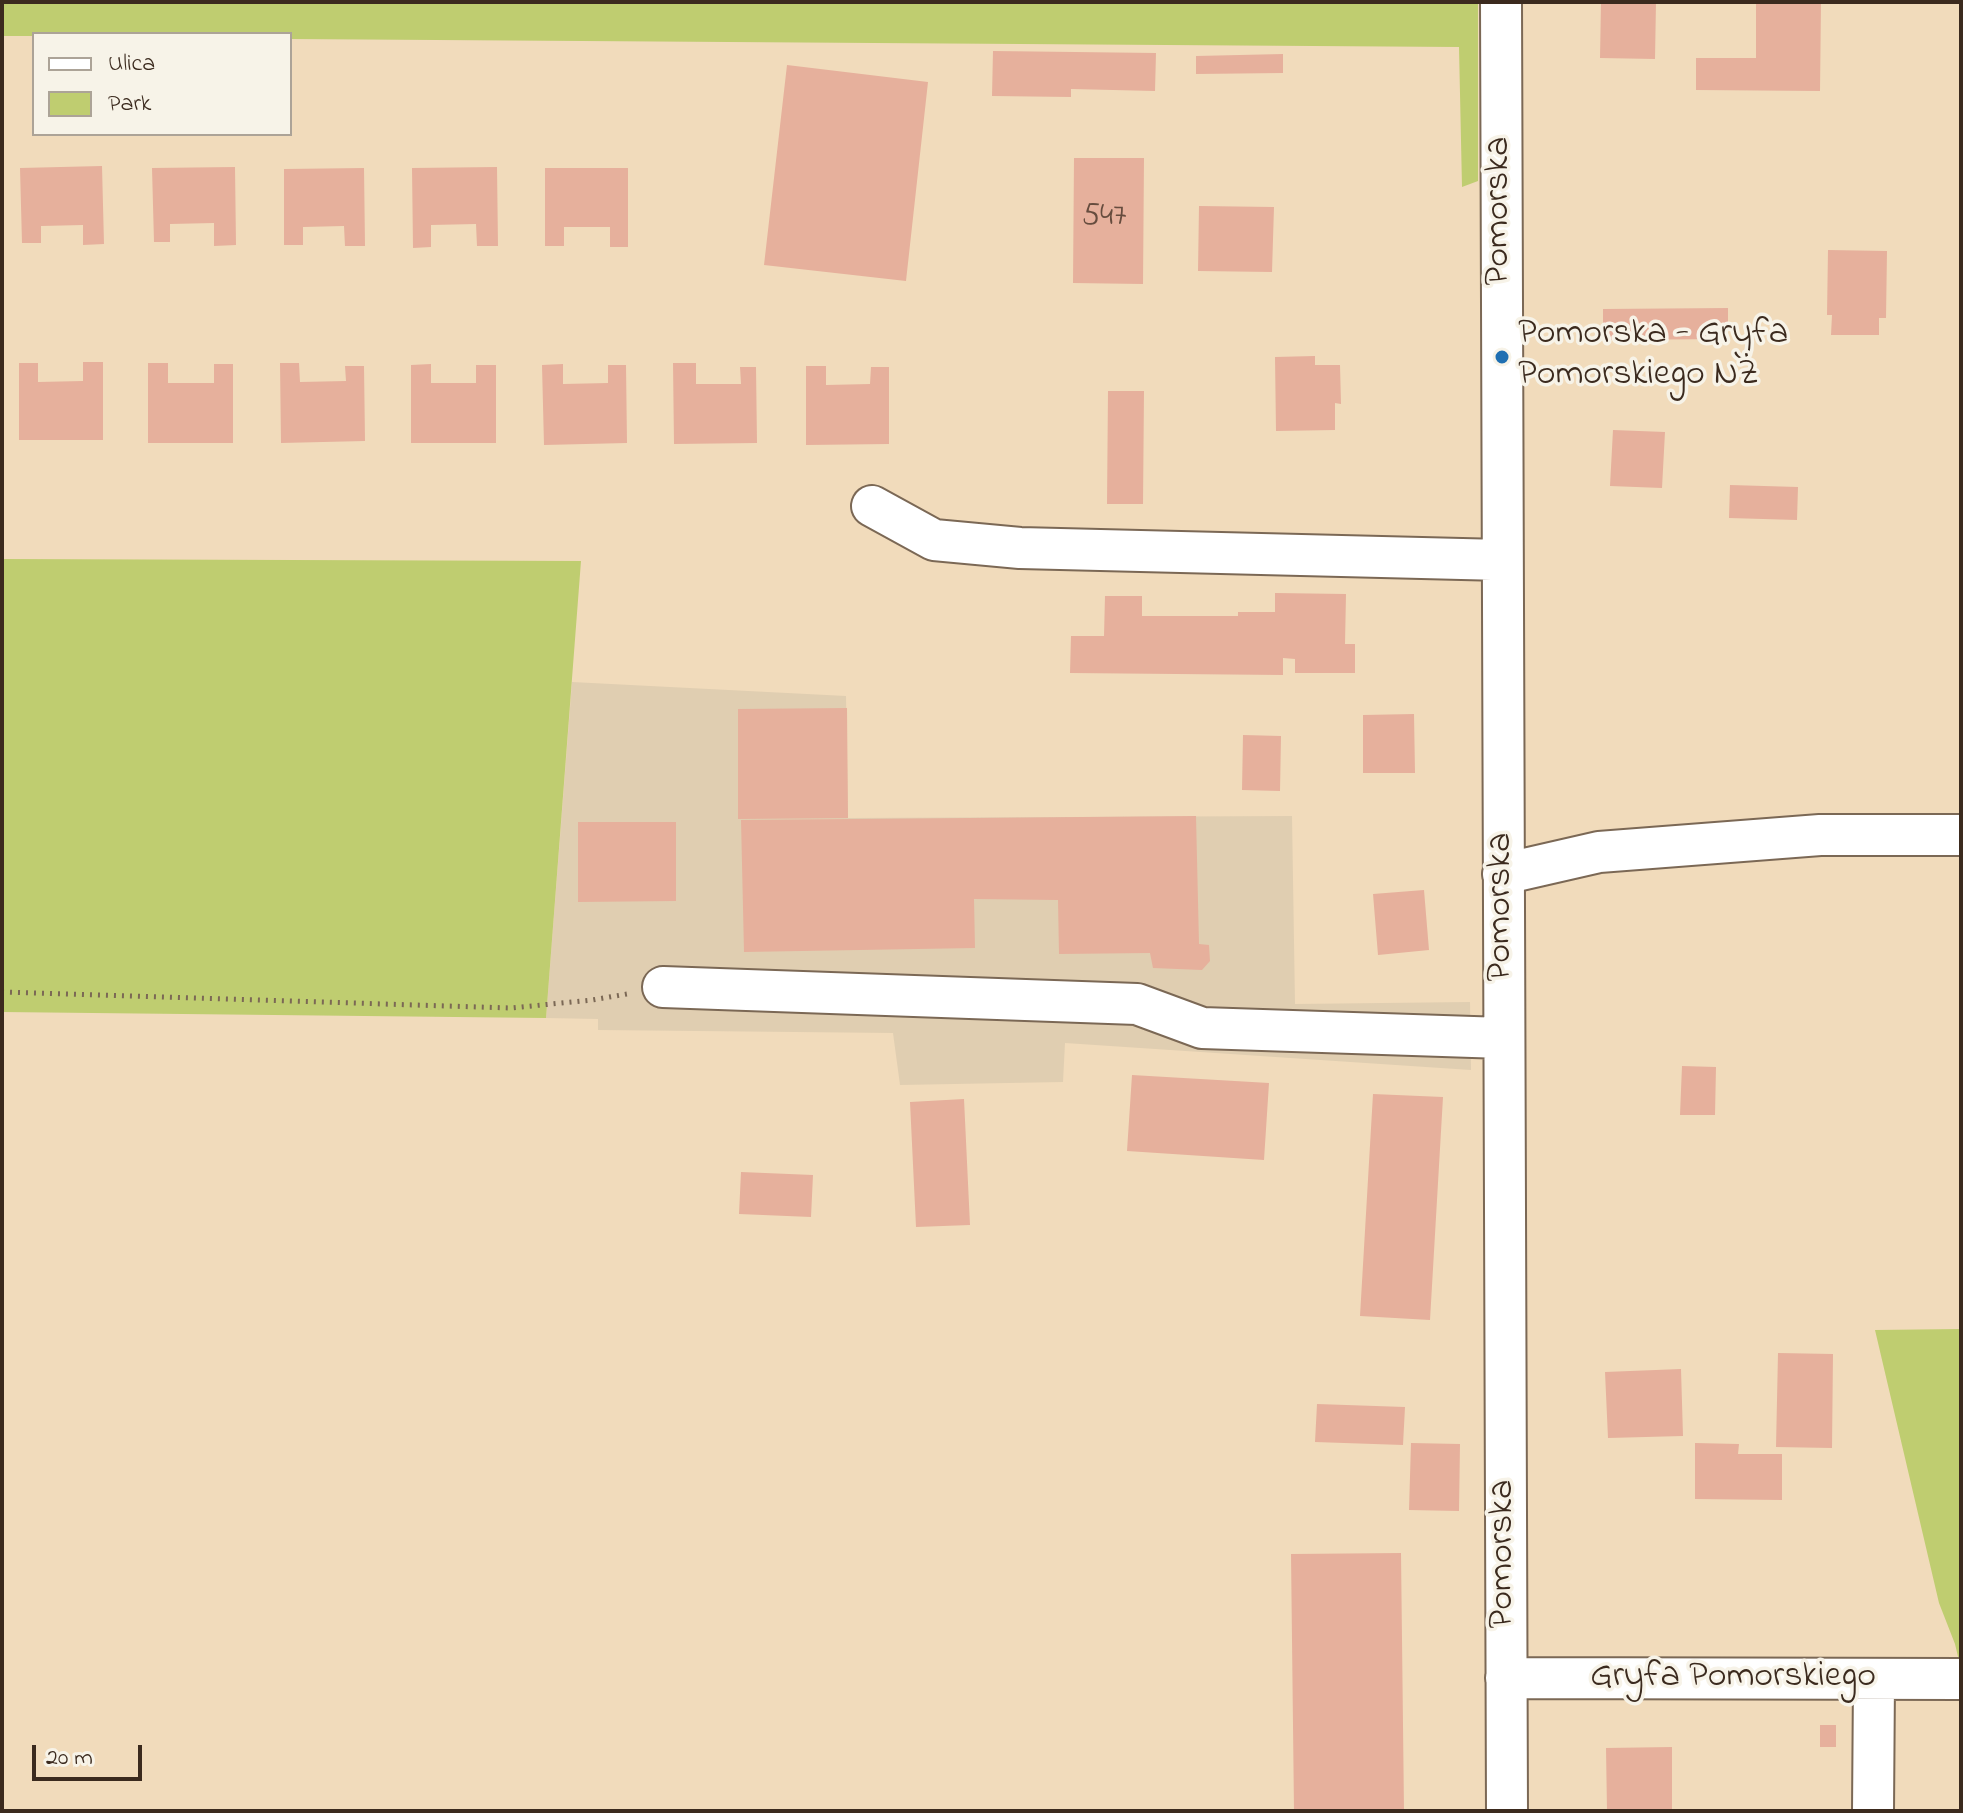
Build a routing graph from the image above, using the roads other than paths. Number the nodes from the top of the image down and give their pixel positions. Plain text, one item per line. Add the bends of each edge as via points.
1 (1501, 2) edge
2 (872, 506) dead end
3 (1502, 560) junction
4 (1961, 835) edge
5 (1503, 874) junction
6 (663, 987) road end
7 (1503, 1038) junction
8 (1506, 1678) junction
9 (1961, 1679) edge
10 (1874, 1680) junction
11 (1507, 1811) edge
12 (1873, 1811) edge

1 - 3 street, Pomorska
2 - 3 street via 934,540 1020,548
3 - 5 street, Pomorska
4 - 5 street via 1820,835 1599,852
5 - 7 street, Pomorska
6 - 7 street via 1137,1004 1202,1028
7 - 8 street, Pomorska
8 - 10 street, Gryfa Pomorskiego
8 - 11 street, Pomorska
9 - 10 street, Gryfa Pomorskiego
10 - 12 street

